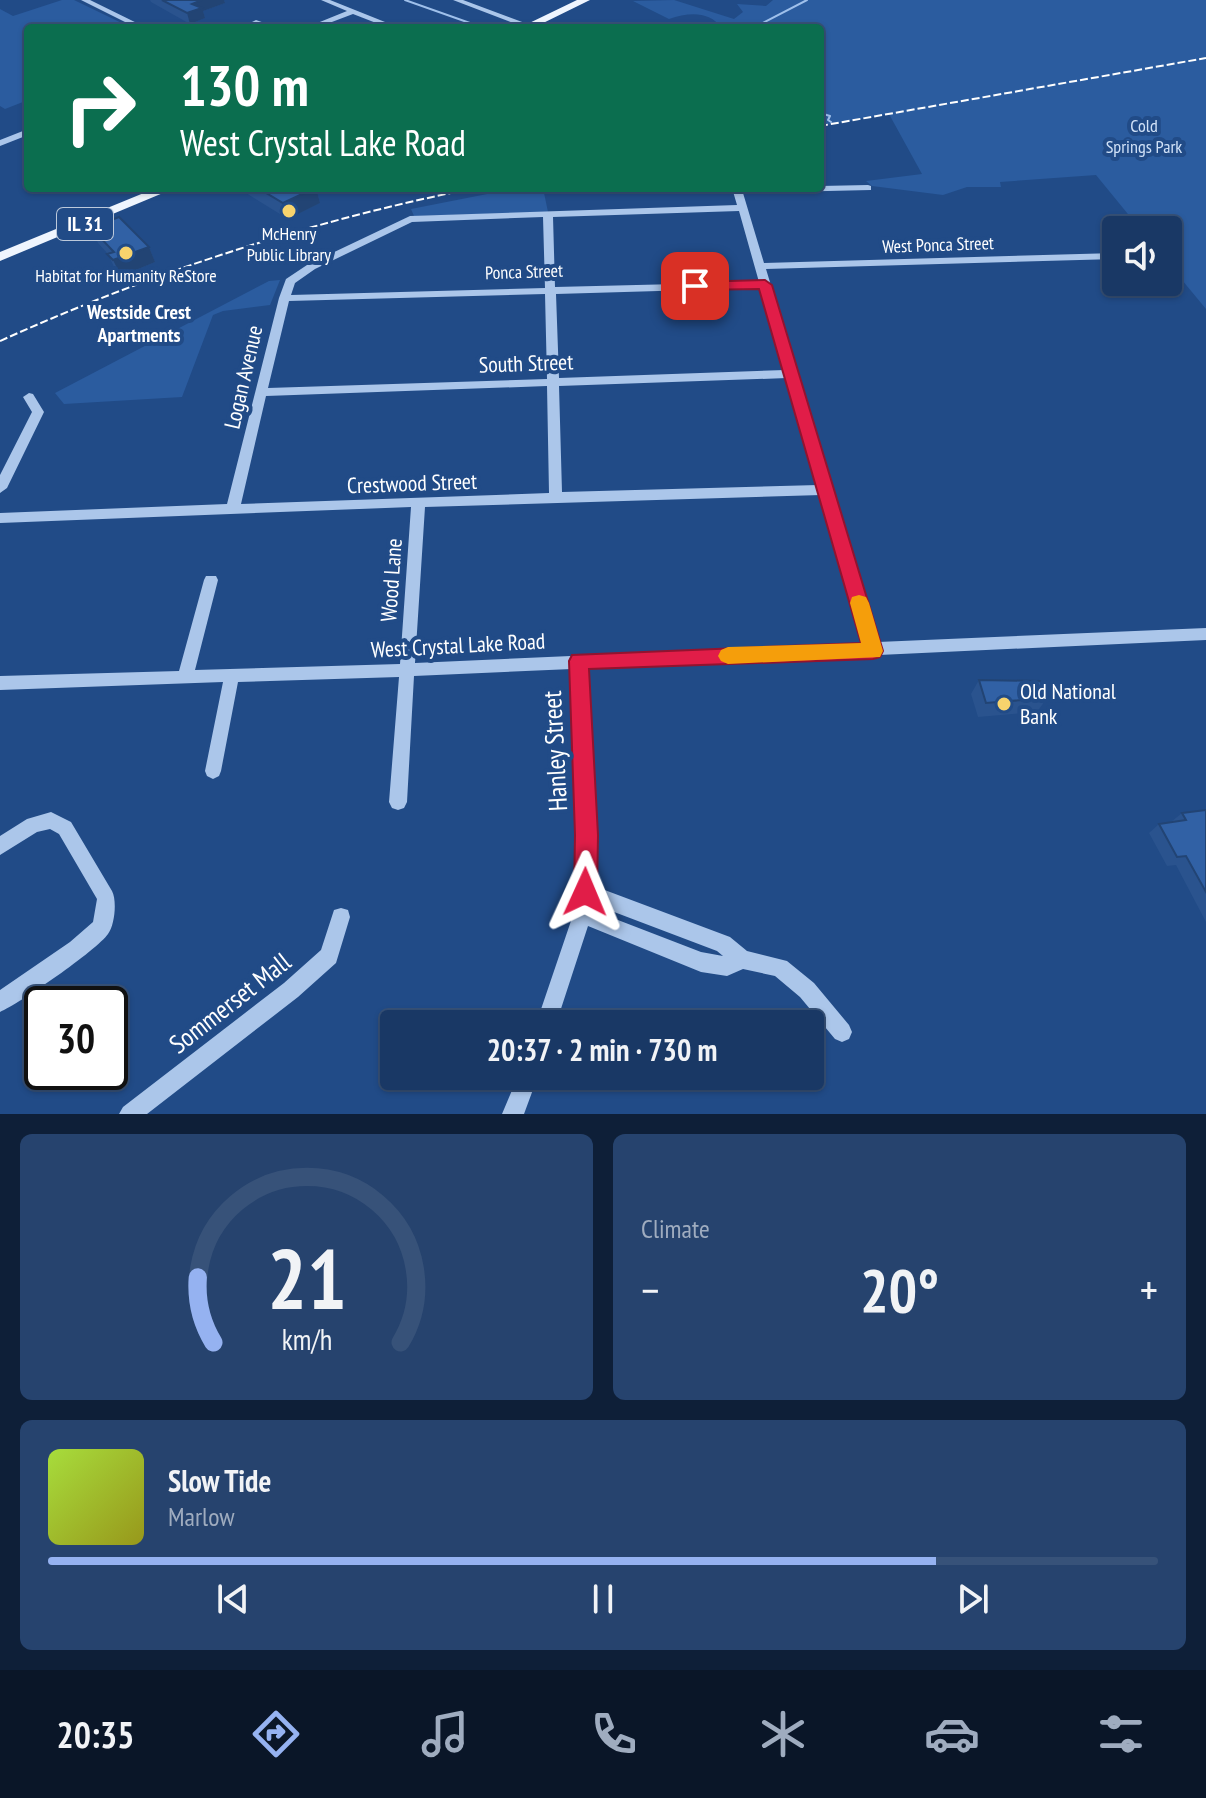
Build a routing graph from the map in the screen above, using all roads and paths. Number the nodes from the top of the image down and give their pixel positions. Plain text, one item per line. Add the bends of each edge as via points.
1 (84, 0) edge
2 (324, 0) edge
3 (456, 0) edge
4 (585, 0) edge
5 (354, 11) junction
6 (256, 22) dead end
7 (135, 24) edge
8 (261, 24) edge
9 (320, 24) edge
10 (386, 24) edge
11 (518, 24) edge
12 (533, 24) edge
13 (24, 134) edge
14 (0, 143) edge
15 (824, 188) edge
16 (868, 188) dead end
17 (158, 192) edge
18 (738, 192) edge
19 (742, 208) junction
20 (548, 213) junction
21 (1102, 256) edge
22 (0, 257) edge
23 (761, 266) junction
24 (765, 285) junction
25 (548, 289) junction
26 (284, 298) junction
27 (791, 374) junction
28 (552, 383) junction
29 (263, 392) junction
30 (29, 397) dead end
31 (0, 488) edge
32 (826, 490) junction
33 (556, 496) junction
34 (418, 504) junction
35 (233, 508) junction
36 (0, 518) edge
37 (211, 580) dead end
38 (1206, 634) edge
39 (873, 651) junction
40 (579, 661) junction
41 (407, 670) junction
42 (232, 675) junction
43 (185, 677) junction
44 (0, 683) edge
45 (213, 771) dead end
46 (398, 802) dead end
47 (0, 846) edge
48 (585, 892) junction
49 (582, 915) junction
50 (341, 917) dead end
51 (742, 959) junction
52 (0, 1002) edge
53 (551, 1010) edge
54 (842, 1032) dead end
55 (522, 1090) edge
56 (130, 1114) edge
57 (513, 1114) edge

1 - 7 street
2 - 5 street
3 - 11 street
4 - 12 main road
5 - 9 street
5 - 10 street
6 - 8 street
13 - 14 street
15 - 16 street
17 - 22 main road, IL 31
18 - 19 street
19 - 20 street
19 - 23 street
20 - 25 street
20 - 26 street, Logan Avenue via 410,219 311,267 290,281
21 - 23 street, West Ponca Street
23 - 24 street
24 - 25 street, Ponca Street
24 - 27 street
25 - 26 street, Ponca Street
25 - 28 street
26 - 29 street, Logan Avenue
27 - 28 street, South Street
27 - 32 street
28 - 29 street, South Street
28 - 33 street
29 - 35 street, Logan Avenue
30 - 31 street via 38,412
32 - 33 street, Crestwood Street
32 - 39 street
33 - 34 street, Crestwood Street
34 - 35 street, Crestwood Street
34 - 41 street, Wood Lane
35 - 36 street, Crestwood Street
37 - 43 street
38 - 39 street, West Crystal Lake Road
39 - 40 street, West Crystal Lake Road
40 - 41 street, West Crystal Lake Road
40 - 48 street, Hanley Street
41 - 42 street, West Crystal Lake Road
41 - 46 street, Wood Lane
42 - 43 street, West Crystal Lake Road
42 - 45 street
43 - 44 street, West Crystal Lake Road
47 - 52 street via 51,820 65,828 106,897 102,927
48 - 49 street, Hanley Street
48 - 51 street via 723,944
49 - 51 street via 701,962 727,966
49 - 53 street, Hanley Street
50 - 56 street, Sommerset Mall via 329,956
51 - 54 street via 780,968 807,990
55 - 57 street

